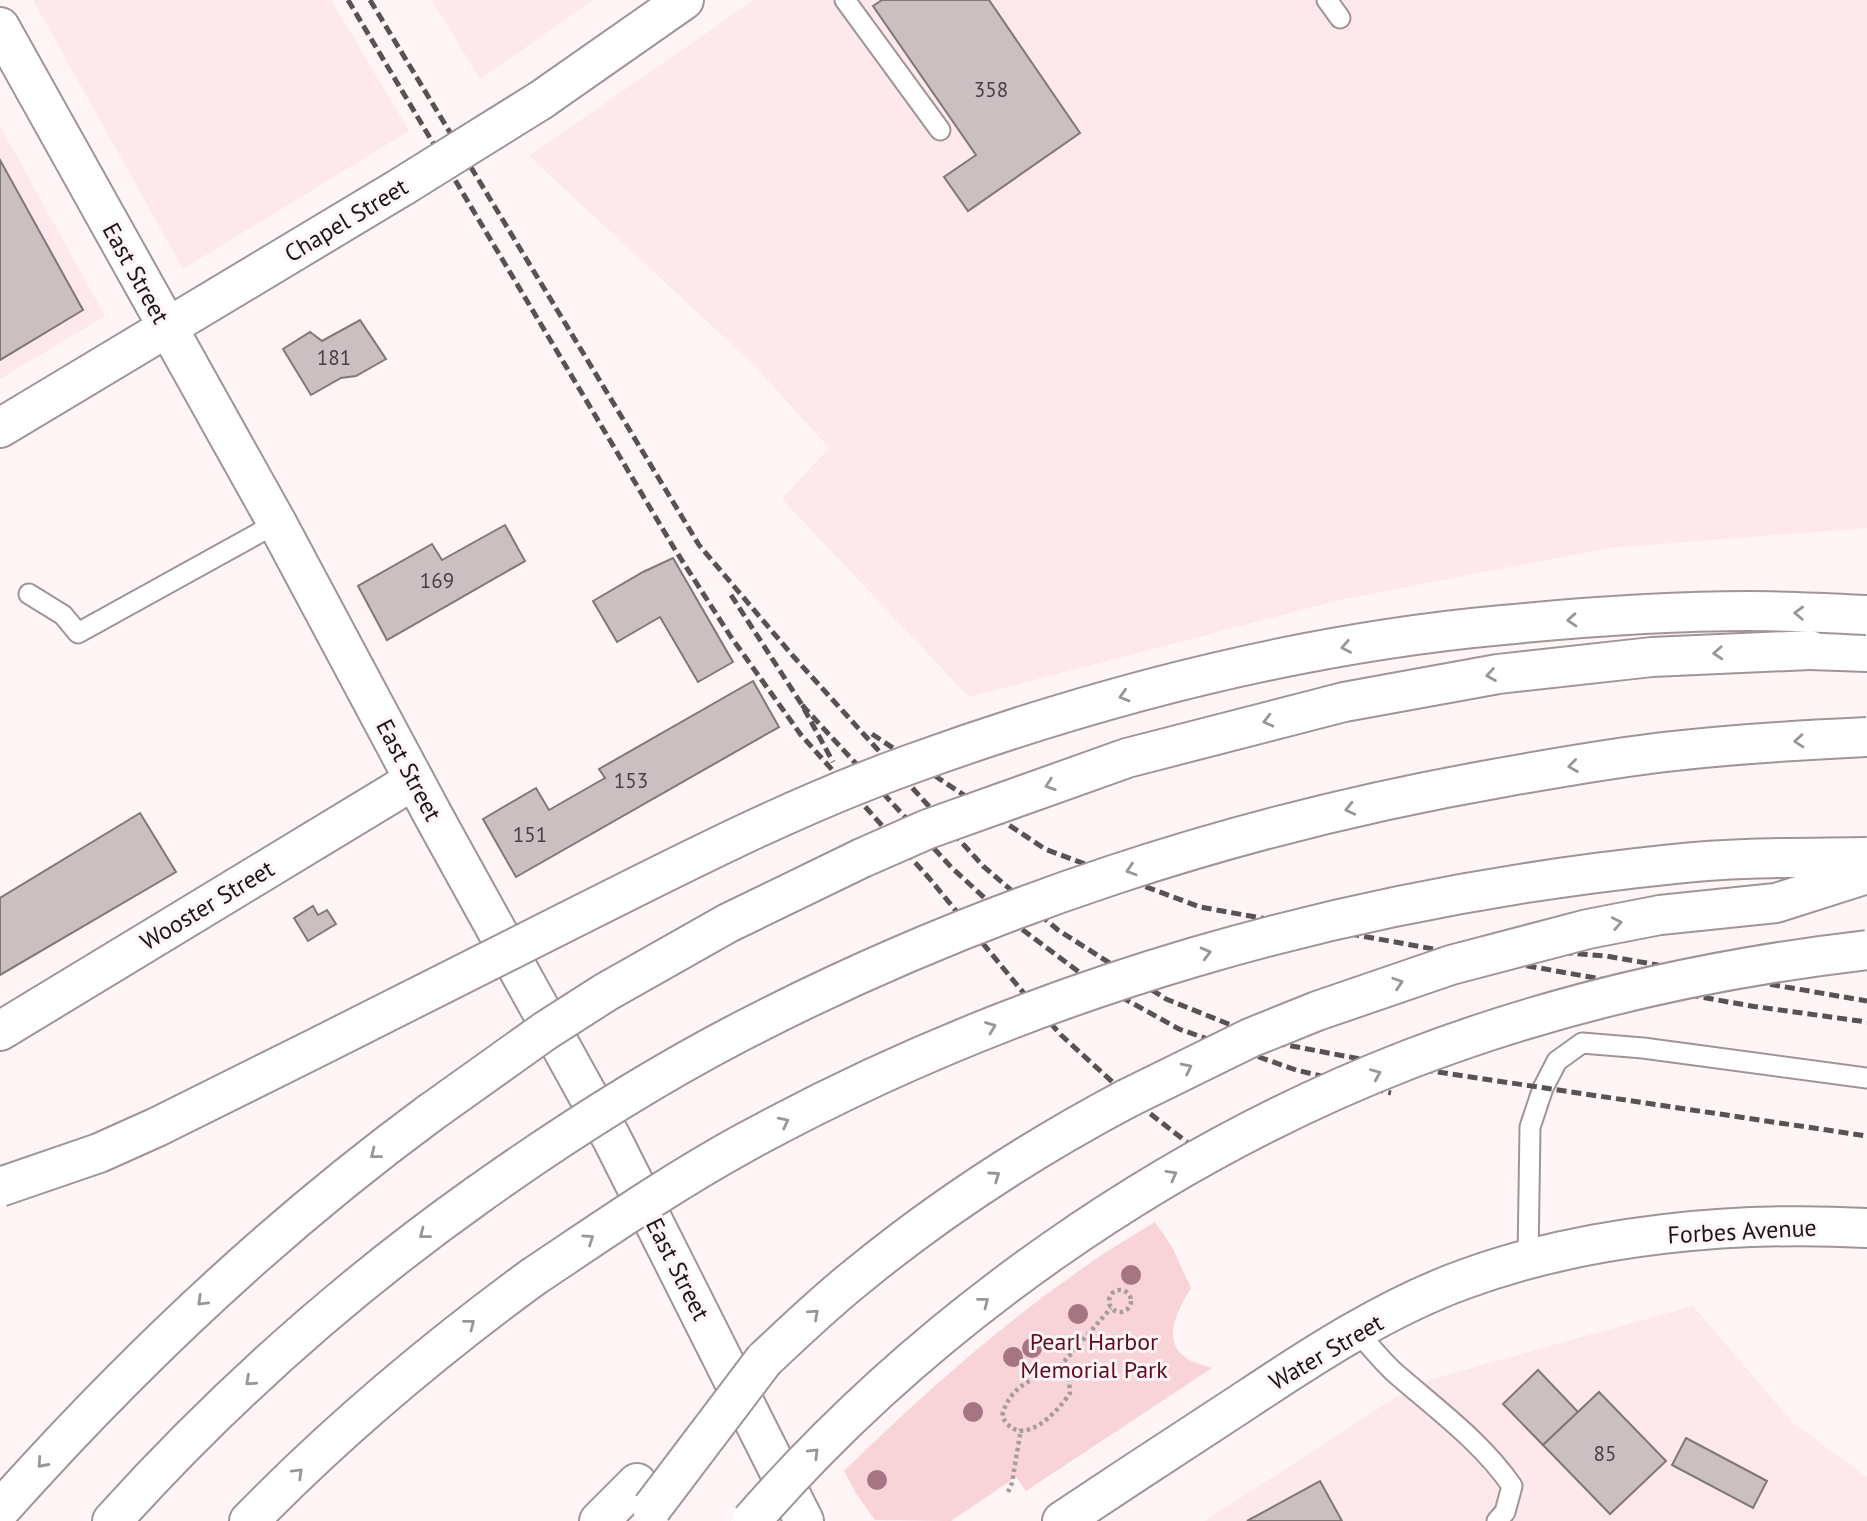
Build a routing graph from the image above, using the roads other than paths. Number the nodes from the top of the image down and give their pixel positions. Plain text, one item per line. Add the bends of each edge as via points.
1 (684, 0) edge
2 (845, 0) edge
3 (1326, 0) edge
4 (1340, 18) dead end
5 (0, 27) edge
6 (940, 130) dead end
7 (167, 328) junction
8 (0, 428) edge
9 (277, 523) junction
10 (29, 594) dead end
11 (1867, 615) edge
12 (1867, 652) edge
13 (1867, 737) edge
14 (414, 780) junction
15 (1867, 857) edge
16 (1867, 874) edge
17 (1867, 950) edge
18 (0, 1031) edge
19 (1867, 1078) edge
20 (0, 1187) edge
21 (1867, 1228) edge
22 (1618, 1242) joint
23 (1528, 1259) junction
24 (1357, 1331) junction
25 (643, 1504) edge
26 (0, 1510) edge
27 (112, 1521) edge
28 (249, 1521) edge
29 (599, 1521) edge
30 (751, 1521) edge
31 (804, 1521) edge
32 (1062, 1521) edge
33 (1497, 1521) edge

1 - 7 main road, Chapel Street, bridge via 541,100
2 - 6 lane
3 - 4 lane
5 - 7 main road, East Street
7 - 8 main road, Chapel Street
7 - 9 main road, East Street
9 - 10 lane via 78,633 63,615
9 - 14 main road, East Street
11 -> 20 main road, bridge via 1747,611 1501,625 1262,663 1027,724 794,811 157,1127 99,1153
12 -> 26 main road, bridge via 1652,657 1422,686 1127,758 862,858 728,923 618,985 488,1071 375,1154 206,1296
13 -> 27 main road, bridge via 1671,751 1430,790 1312,817 1072,889 849,979 630,1094 529,1158 429,1230 331,1308 238,1392
14 - 18 main road, Wooster Street
14 - 31 main road, East Street via 612,1139
28 -> 15 main road, bridge via 389,1390 544,1269 743,1144 852,1087 963,1038 1078,994 1314,923 1555,878 1678,863
25 -> 16 main road, bridge via 764,1360 859,1275 1013,1163 1126,1099 1250,1038 1386,987 1518,946 1660,915 1776,903
30 -> 17 main road, bridge via 836,1432 964,1318 1092,1224 1245,1135 1409,1060 1499,1028 1752,965
19 - 23 lane via 1582,1043 1557,1060 1530,1127
21 - 22 main road, Forbes Avenue via 1746,1228
22 - 23 main road, Water Street
23 - 24 main road, Water Street via 1462,1280
24 - 32 main road, Water Street
24 - 33 lane via 1392,1370 1497,1465 1512,1486 1505,1512
25 - 29 main road

